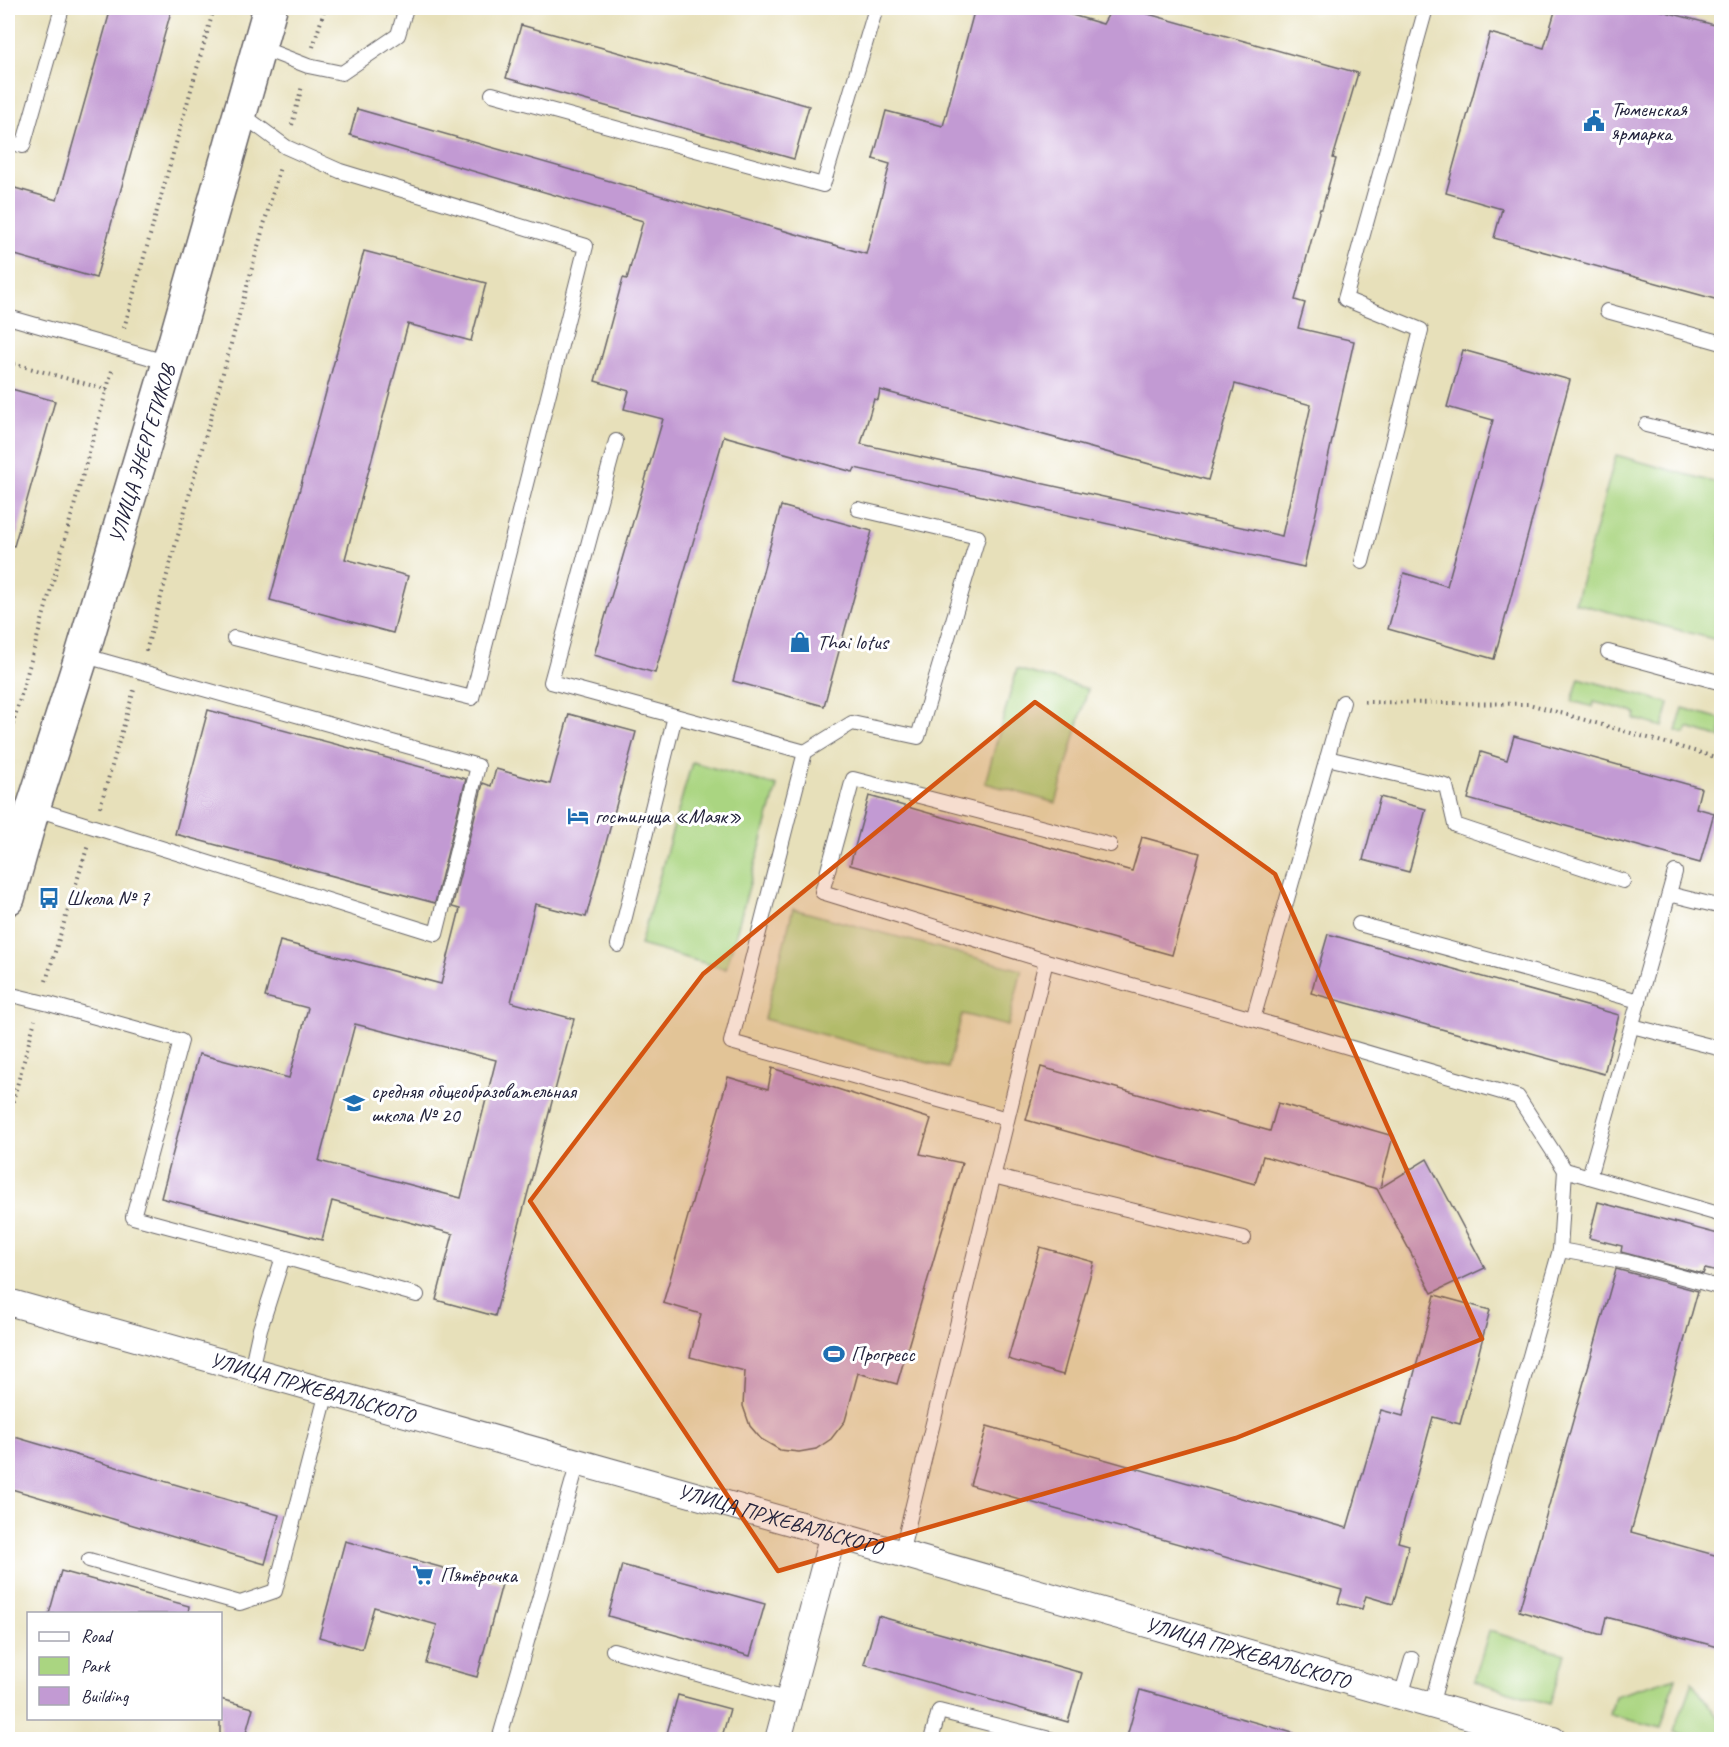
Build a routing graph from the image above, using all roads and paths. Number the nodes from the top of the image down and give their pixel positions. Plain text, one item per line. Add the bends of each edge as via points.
1 (62, 8) edge
2 (214, 8) edge
3 (270, 8) edge
4 (325, 8) edge
5 (406, 8) edge
6 (876, 8) edge
7 (1426, 8) edge
8 (259, 47) junction
9 (308, 66) junction
10 (492, 94) dead end
11 (240, 112) junction
12 (8, 142) edge
13 (286, 147) junction
14 (1606, 311) dead end
15 (8, 317) edge
16 (1722, 343) edge
17 (118, 348) junction
18 (8, 362) edge
19 (169, 363) junction
20 (108, 390) junction
21 (1646, 425) dead end
22 (616, 441) dead end
23 (1722, 444) edge
24 (858, 509) dead end
25 (1362, 562) dead end
26 (234, 638) dead end
27 (1608, 652) dead end
28 (82, 655) junction
29 (140, 672) junction
30 (1722, 683) edge
31 (1343, 702) joint
32 (675, 716) junction
33 (8, 742) edge
34 (805, 752) junction
35 (1328, 758) junction
36 (1722, 759) edge
37 (33, 808) junction
38 (94, 826) junction
39 (1110, 845) dead end
40 (1675, 872) dead end
41 (1623, 881) dead end
42 (1669, 894) junction
43 (8, 898) edge
44 (1722, 907) edge
45 (1359, 924) dead end
46 (618, 945) dead end
47 (1046, 961) junction
48 (8, 994) edge
49 (40, 1001) junction
50 (1639, 1001) junction
51 (1253, 1019) junction
52 (1632, 1026) junction
53 (1722, 1049) edge
54 (8, 1119) edge
55 (1007, 1119) junction
56 (1564, 1170) junction
57 (993, 1176) junction
58 (1589, 1177) junction
59 (1722, 1215) edge
60 (1244, 1238) dead end
61 (1560, 1250) junction
62 (283, 1257) junction
63 (1722, 1288) edge
64 (417, 1295) dead end
65 (8, 1302) edge
66 (251, 1370) junction
67 (327, 1392) junction
68 (578, 1462) junction
69 (833, 1534) junction
70 (901, 1554) junction
71 (89, 1560) dead end
72 (613, 1650) dead end
73 (1413, 1659) dead end
74 (1401, 1696) junction
75 (789, 1701) junction
76 (1431, 1705) junction
77 (499, 1740) edge
78 (778, 1740) edge
79 (931, 1740) edge
80 (1054, 1740) edge
81 (1552, 1740) edge

1 - 12 lane via 23,146
2 - 17 path
3 - 8 street, УЛИЦА ЭНЕРГЕТИКОВ
4 - 9 path
5 - 9 lane via 398,35 342,73
6 - 10 lane via 823,185
7 - 25 lane via 1345,299 1421,330
8 - 9 lane
8 - 11 street, УЛИЦА ЭНЕРГЕТИКОВ
9 - 13 path
11 - 13 lane
11 - 19 street, УЛИЦА ЭНЕРГЕТИКОВ
13 - 26 lane via 340,171 586,246 472,698
13 - 29 path
14 - 16 lane
15 - 17 lane
17 - 19 lane
17 - 20 path
18 - 20 path
19 - 28 street, УЛИЦА ЭНЕРГЕТИКОВ
20 - 33 path
21 - 23 lane
22 - 32 lane via 550,682
24 - 34 lane via 978,537 918,737 852,723
27 - 30 lane
28 - 29 lane
28 - 37 street, УЛИЦА ЭНЕРГЕТИКОВ
29 - 38 path
29 - 38 lane via 478,766 436,934
31 - 35 lane
31 - 36 path via 1528,704
32 - 34 lane
32 - 46 lane
34 - 55 lane via 731,1042
35 - 41 lane via 1446,786 1455,825
35 - 51 lane
37 - 38 lane
37 - 43 street, УЛИЦА ЭНЕРГЕТИКОВ
38 - 49 path
39 - 47 lane via 853,779 822,892
40 - 42 lane
42 - 44 lane
42 - 50 lane
45 - 50 lane
47 - 51 lane
47 - 55 lane
48 - 49 lane
49 - 54 path
49 - 62 lane via 181,1041 134,1217
50 - 52 lane
51 - 56 lane via 1518,1097
52 - 53 lane
52 - 58 lane
55 - 57 lane
56 - 58 lane
56 - 61 lane
57 - 60 lane
57 - 70 lane
58 - 59 lane
61 - 63 lane via 1627,1262
61 - 76 lane
62 - 64 lane
62 - 66 lane
65 - 66 street, УЛИЦА ПРЖЕВАЛЬСКОГО
66 - 67 street, УЛИЦА ПРЖЕВАЛЬСКОГО
67 - 68 street, УЛИЦА ПРЖЕВАЛЬСКОГО
67 - 71 lane via 275,1591 240,1603
68 - 69 street, УЛИЦА ПРЖЕВАЛЬСКОГО
68 - 77 lane
69 - 70 street, УЛИЦА ПРЖЕВАЛЬСКОГО
69 - 75 street
70 - 74 street, УЛИЦА ПРЖЕВАЛЬСКОГО
72 - 75 lane
73 - 74 lane
74 - 76 street, УЛИЦА ПРЖЕВАЛЬСКОГО
75 - 78 street
76 - 81 street, УЛИЦА ПРЖЕВАЛЬСКОГО
79 - 80 lane via 939,1711

